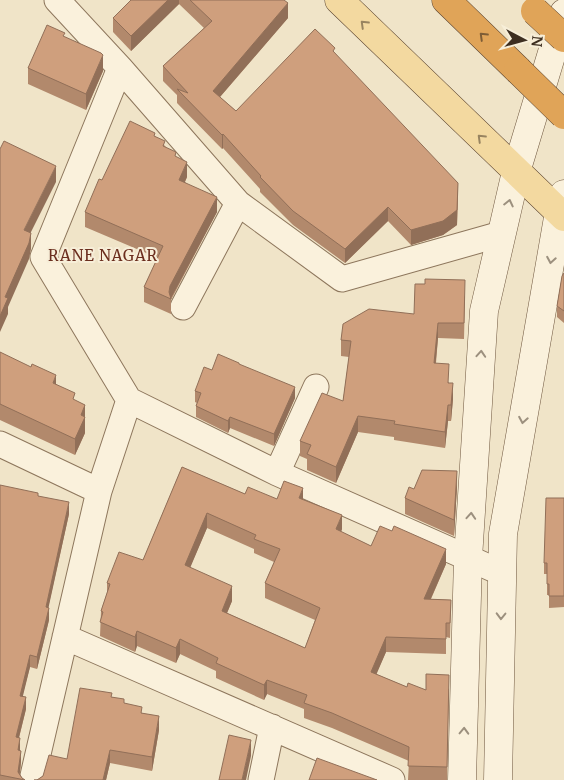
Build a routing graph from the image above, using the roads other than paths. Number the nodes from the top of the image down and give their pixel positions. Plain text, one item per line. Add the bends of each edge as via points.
1 (57, 0) edge
2 (339, 0) edge
3 (446, 0) edge
4 (524, 0) edge
5 (564, 13) edge
6 (564, 38) edge
7 (120, 68) junction
8 (564, 116) edge
9 (516, 172) junction
10 (238, 203) junction
11 (562, 208) edge
12 (501, 234) junction
13 (183, 307) dead end
14 (316, 387) dead end
15 (128, 400) junction
16 (0, 444) edge
17 (277, 473) junction
18 (99, 491) junction
19 (468, 558) junction
20 (502, 573) junction
21 (65, 637) junction
22 (272, 728) junction
23 (32, 780) edge
24 (262, 780) edge
25 (392, 780) edge
26 (462, 780) edge
27 (498, 780) edge

1 - 7 street
9 -> 2 main road
8 -> 3 highway, bridge
4 - 6 highway, bridge
5 - 9 street
7 - 10 street
7 - 15 street via 42,257
9 - 11 main road
12 -> 9 street
10 - 12 street via 342,279
10 - 13 street
11 -> 20 street via 503,534
19 -> 12 street via 484,311
14 - 17 street
15 - 17 street
15 - 18 street
16 - 18 street
17 - 19 street
18 - 21 street
19 - 20 street
26 -> 19 street
20 -> 27 street
21 - 22 street
21 - 23 street
22 - 24 street
22 - 25 street

